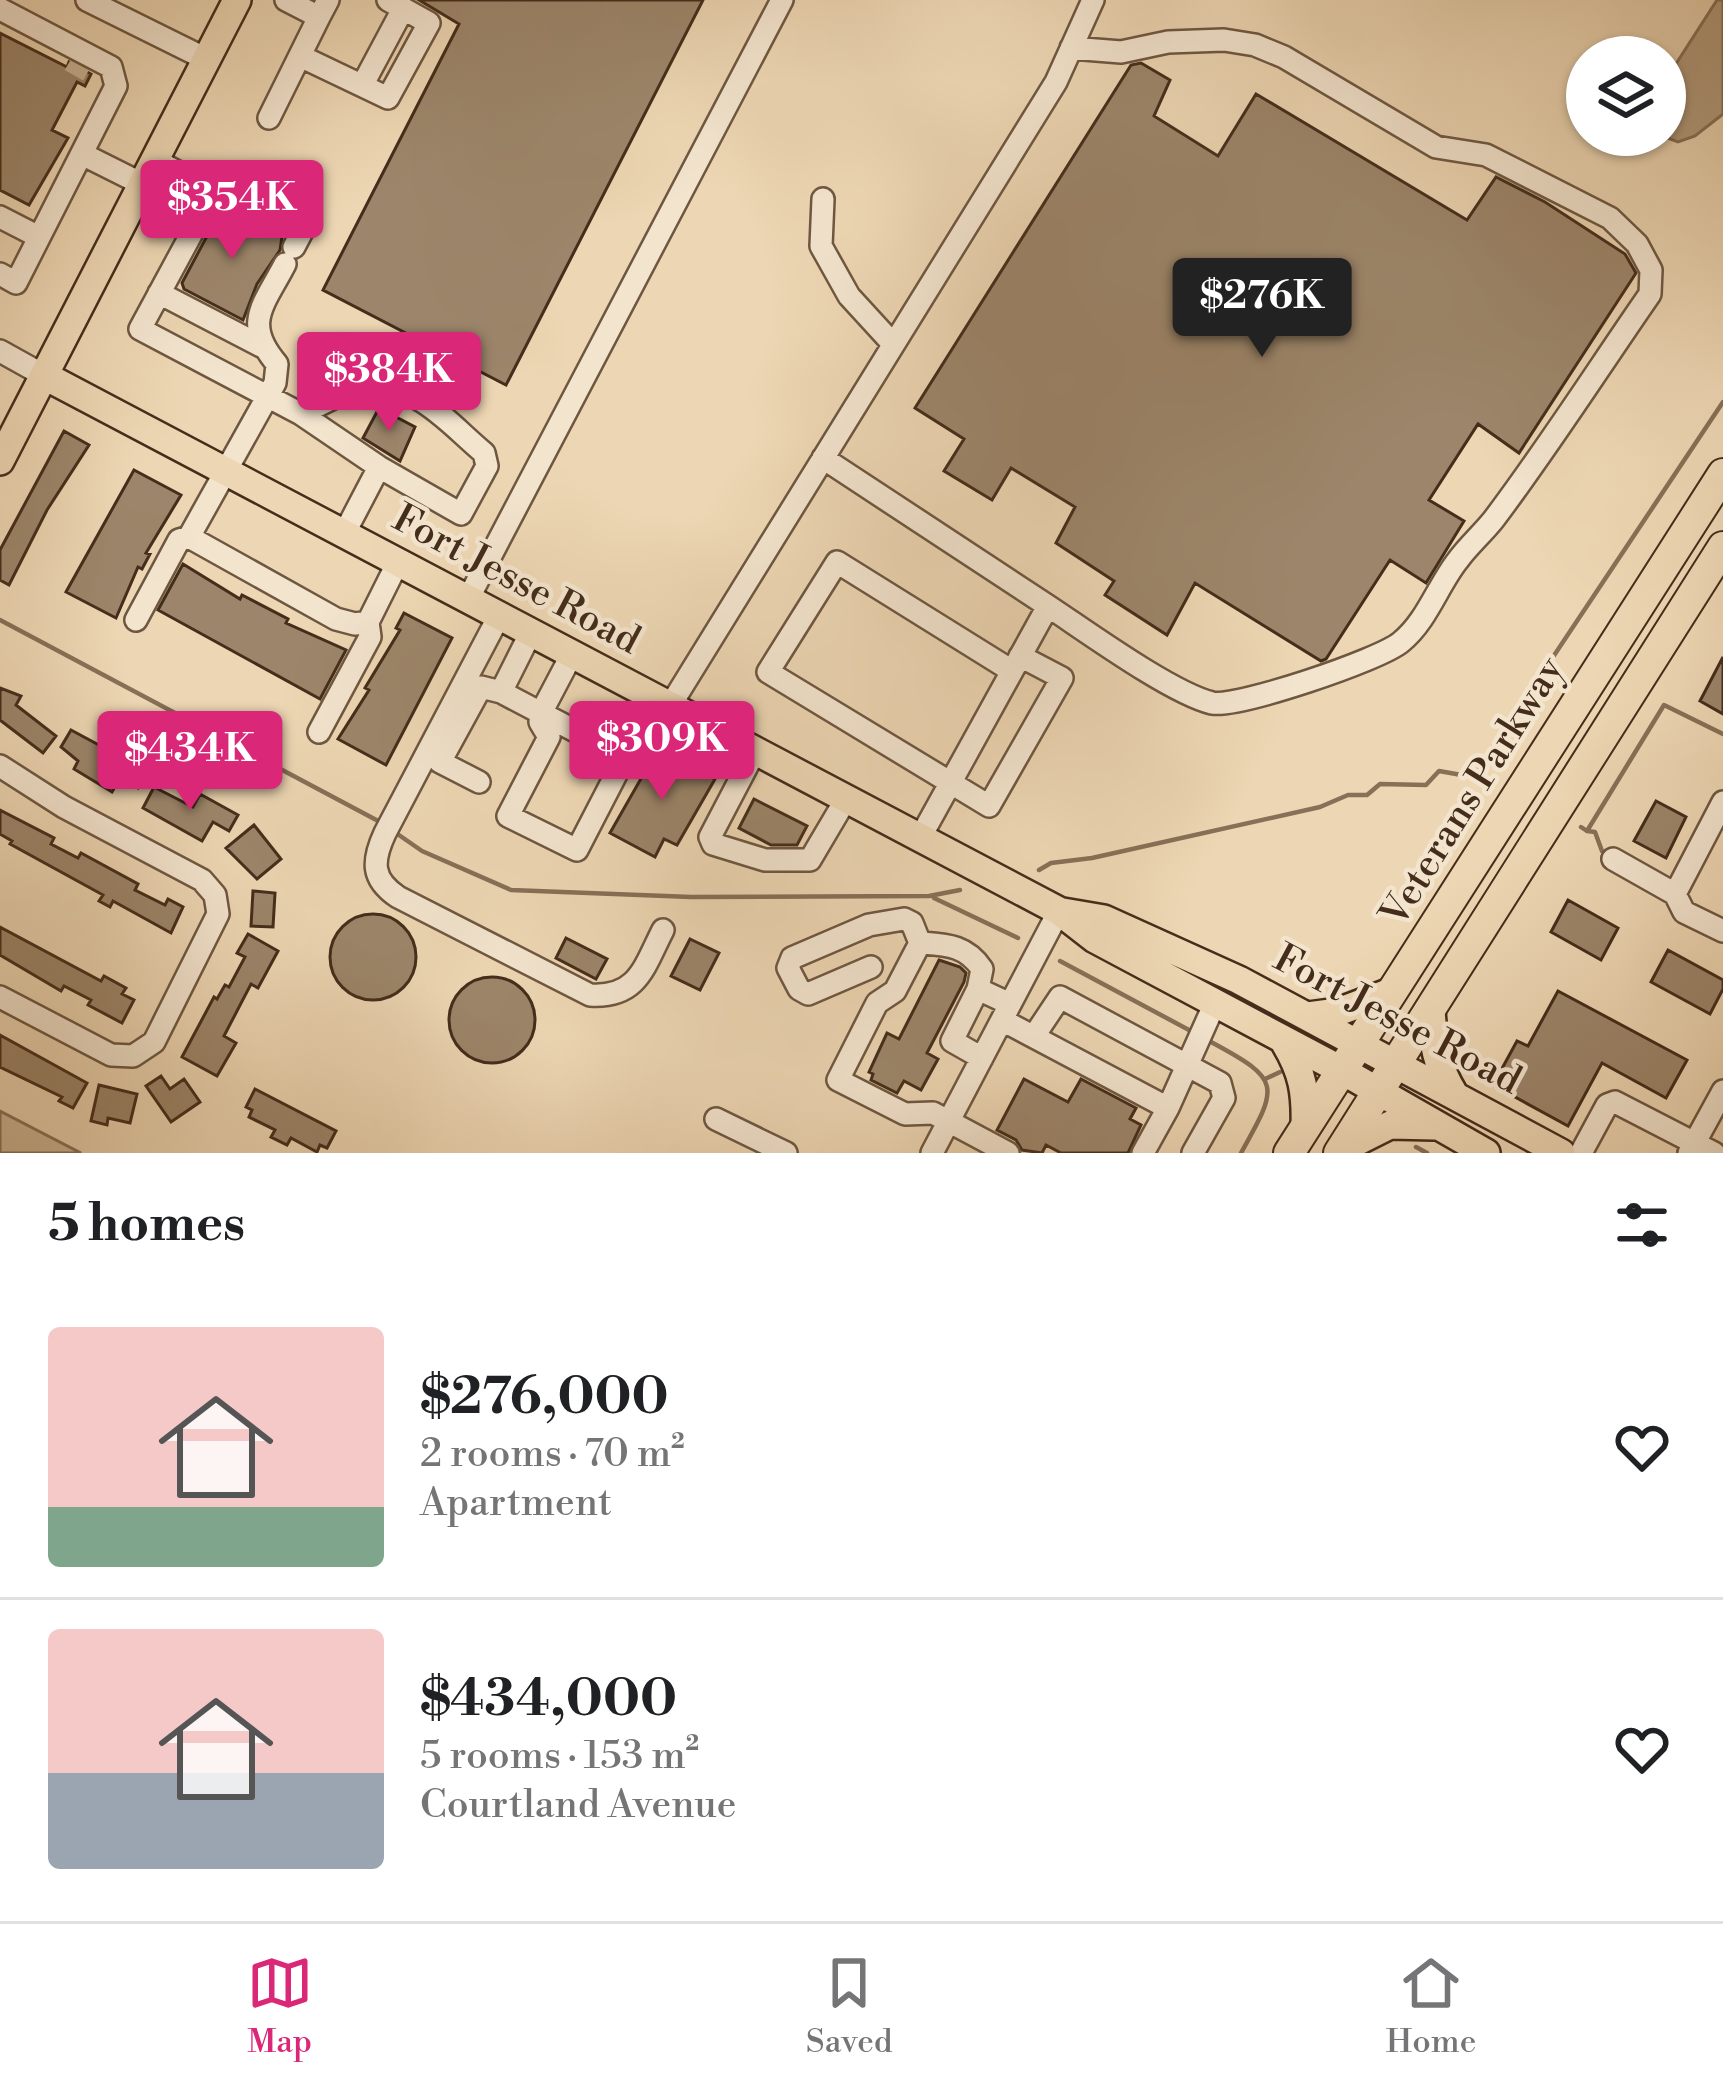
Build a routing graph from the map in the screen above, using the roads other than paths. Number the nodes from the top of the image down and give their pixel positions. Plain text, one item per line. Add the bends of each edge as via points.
1 (87, 0) edge
2 (237, 0) edge
3 (286, 0) edge
4 (782, 0) edge
5 (1093, 0) edge
6 (396, 5) edge
7 (0, 9) edge
8 (324, 9) edge
9 (57, 39) junction
10 (1071, 48) junction
11 (300, 56) junction
12 (208, 60) junction
13 (70, 61) tunnel mouth
14 (92, 73) tunnel mouth
15 (116, 86) junction
16 (269, 118) dead end
17 (82, 154) junction
18 (150, 173) junction
19 (214, 192) junction
20 (824, 199) dead end
21 (0, 217) edge
22 (39, 237) junction
23 (0, 274) edge
24 (159, 293) junction
25 (893, 344) junction
26 (263, 347) junction
27 (0, 352) edge
28 (45, 376) junction
29 (363, 388) dead end
30 (267, 398) junction
31 (333, 398) dead end
32 (301, 415) junction
33 (823, 458) junction
34 (0, 461) edge
35 (380, 467) junction
36 (227, 471) junction
37 (1723, 474) edge
38 (344, 534) junction
39 (189, 537) junction
40 (1723, 547) edge
41 (398, 562) junction
42 (468, 599) junction
43 (1048, 606) junction
44 (499, 616) junction
45 (136, 620) dead end
46 (368, 622) junction
47 (531, 632) junction
48 (572, 654) junction
49 (1016, 663) junction
50 (501, 692) junction
51 (663, 702) junction
52 (542, 713) junction
53 (319, 732) dead end
54 (755, 751) junction
55 (625, 757) junction
56 (0, 766) edge
57 (479, 782) dead end
58 (950, 784) junction
59 (846, 799) junction
60 (1723, 802) edge
61 (920, 838) junction
62 (1613, 859) dead end
63 (1675, 894) junction
64 (1059, 911) junction
65 (663, 930) dead end
66 (1723, 931) edge
67 (920, 944) junction
68 (871, 967) dead end
69 (978, 989) junction
70 (1393, 991) junction
71 (0, 997) edge
72 (1215, 1003) junction
73 (1431, 1009) junction
74 (1006, 1012) junction
75 (1308, 1016) junction
76 (1034, 1036) junction
77 (1283, 1039) junction
78 (1359, 1043) junction
79 (982, 1058) junction
80 (1187, 1064) junction
81 (1396, 1064) junction
82 (1341, 1070) junction
83 (1723, 1091) edge
84 (1379, 1092) junction
85 (1456, 1097) junction
86 (1168, 1108) junction
87 (716, 1119) dead end
88 (949, 1121) junction
89 (1438, 1126) junction
90 (1723, 1133) edge
91 (1297, 1140) edge
92 (1341, 1151) edge
93 (1705, 1151) edge
94 (786, 1153) edge
95 (932, 1153) edge
96 (1008, 1153) edge
97 (1143, 1153) edge
98 (1193, 1153) edge
99 (1486, 1153) edge
100 (1561, 1153) edge
101 (1581, 1153) edge

1 - 12 street
2 - 12 main road
3 - 8 street
4 - 42 street
5 - 10 street
6 - 11 street via 429,23 388,98
7 - 9 street
8 - 11 street
9 - 13 street
9 - 15 street via 111,67
10 - 25 street
10 - 43 street via 1255,45 1436,147 1486,155 1610,218 1651,271 1650,294 1492,522 1388,650 1250,698 1210,702
11 - 16 street
12 - 18 main road
14 - 15 street
15 - 17 street
17 - 18 street
17 - 22 street
18 - 19 street
18 - 28 main road
19 - 24 street
19 - 26 street via 231,185 304,226 257,318
20 - 25 street via 821,246 849,296
21 - 22 street
22 - 23 street via 16,283
24 - 26 street
24 - 30 street via 140,329
25 - 33 street
26 - 30 street via 278,372
27 - 28 street, Fort Jesse Road
28 - 34 main road
28 - 36 main road, Fort Jesse Road
29 - 35 street via 412,394 488,460 461,514
30 - 32 street
30 - 36 street
31 - 32 street
32 - 35 street
33 - 43 street
33 - 51 street
35 - 38 street
36 - 38 main road, Fort Jesse Road
36 - 39 street
37 - 70 highway, Veterans Parkway
38 - 41 main road, Fort Jesse Road
39 - 45 street via 179,540
39 - 46 street via 336,619
40 - 73 highway, Veterans Parkway
41 - 42 main road, Fort Jesse Road
41 - 46 street
42 - 44 main road, Fort Jesse Road
43 - 49 street
44 - 47 main road, Fort Jesse Road
44 - 65 street via 374,856 383,887 590,995 632,986
46 - 53 street via 370,637
47 - 48 main road, Fort Jesse Road
47 - 50 street
48 - 51 main road, Fort Jesse Road
48 - 52 street
49 - 58 street
49 - 58 street via 1062,678 989,806
49 - 58 street via 837,562 768,672
50 - 52 street
50 - 57 street via 481,687 440,762
51 - 54 main road, Fort Jesse Road
51 - 55 street
52 - 55 street
52 - 55 street via 549,736 508,816 577,850
54 - 59 main road, Fort Jesse Road
54 - 59 street via 712,844 764,860 810,860
56 - 71 street via 202,880 218,905 215,926 154,1042 133,1056 111,1055
58 - 61 street
59 - 61 main road, Fort Jesse Road
60 - 63 street
61 - 64 main road, Fort Jesse Road
62 - 63 street
63 - 66 street via 1684,912
64 - 72 main road, Fort Jesse Road
64 - 74 street
64 - 75 main road, Fort Jesse Road via 1104,919
67 - 68 street via 904,919 869,925 792,958 788,968 808,994
67 - 69 street via 973,955 982,969
67 - 88 street via 895,991 877,1003 838,1080 905,1114
69 - 74 street
69 - 79 street via 952,1041
70 - 75 main road
70 - 78 highway, Veterans Parkway
72 - 77 main road, Fort Jesse Road
72 - 80 street
73 - 81 highway, Veterans Parkway
73 - 85 main road via 1437,1067
74 - 76 street
74 - 79 street
75 - 78 main road, Fort Jesse Road
76 - 80 street via 1060,998
76 - 86 street
77 - 82 main road, Fort Jesse Road
77 - 91 main road via 1306,1090
78 - 81 main road, Fort Jesse Road
78 - 82 highway, Veterans Parkway
79 - 88 street
80 - 86 street
80 - 98 street via 1225,1090
81 - 84 highway, Veterans Parkway
81 - 85 main road, Fort Jesse Road
82 - 84 main road, Fort Jesse Road
82 - 91 highway, Veterans Parkway
83 - 93 street
84 - 89 main road, Fort Jesse Road
84 - 92 highway, Veterans Parkway
85 - 100 main road, Fort Jesse Road
86 - 97 street
87 - 94 street
88 - 95 street
88 - 96 street
89 - 92 main road via 1390,1125
89 - 99 main road, Fort Jesse Road
90 - 93 street
93 - 101 street via 1616,1102

